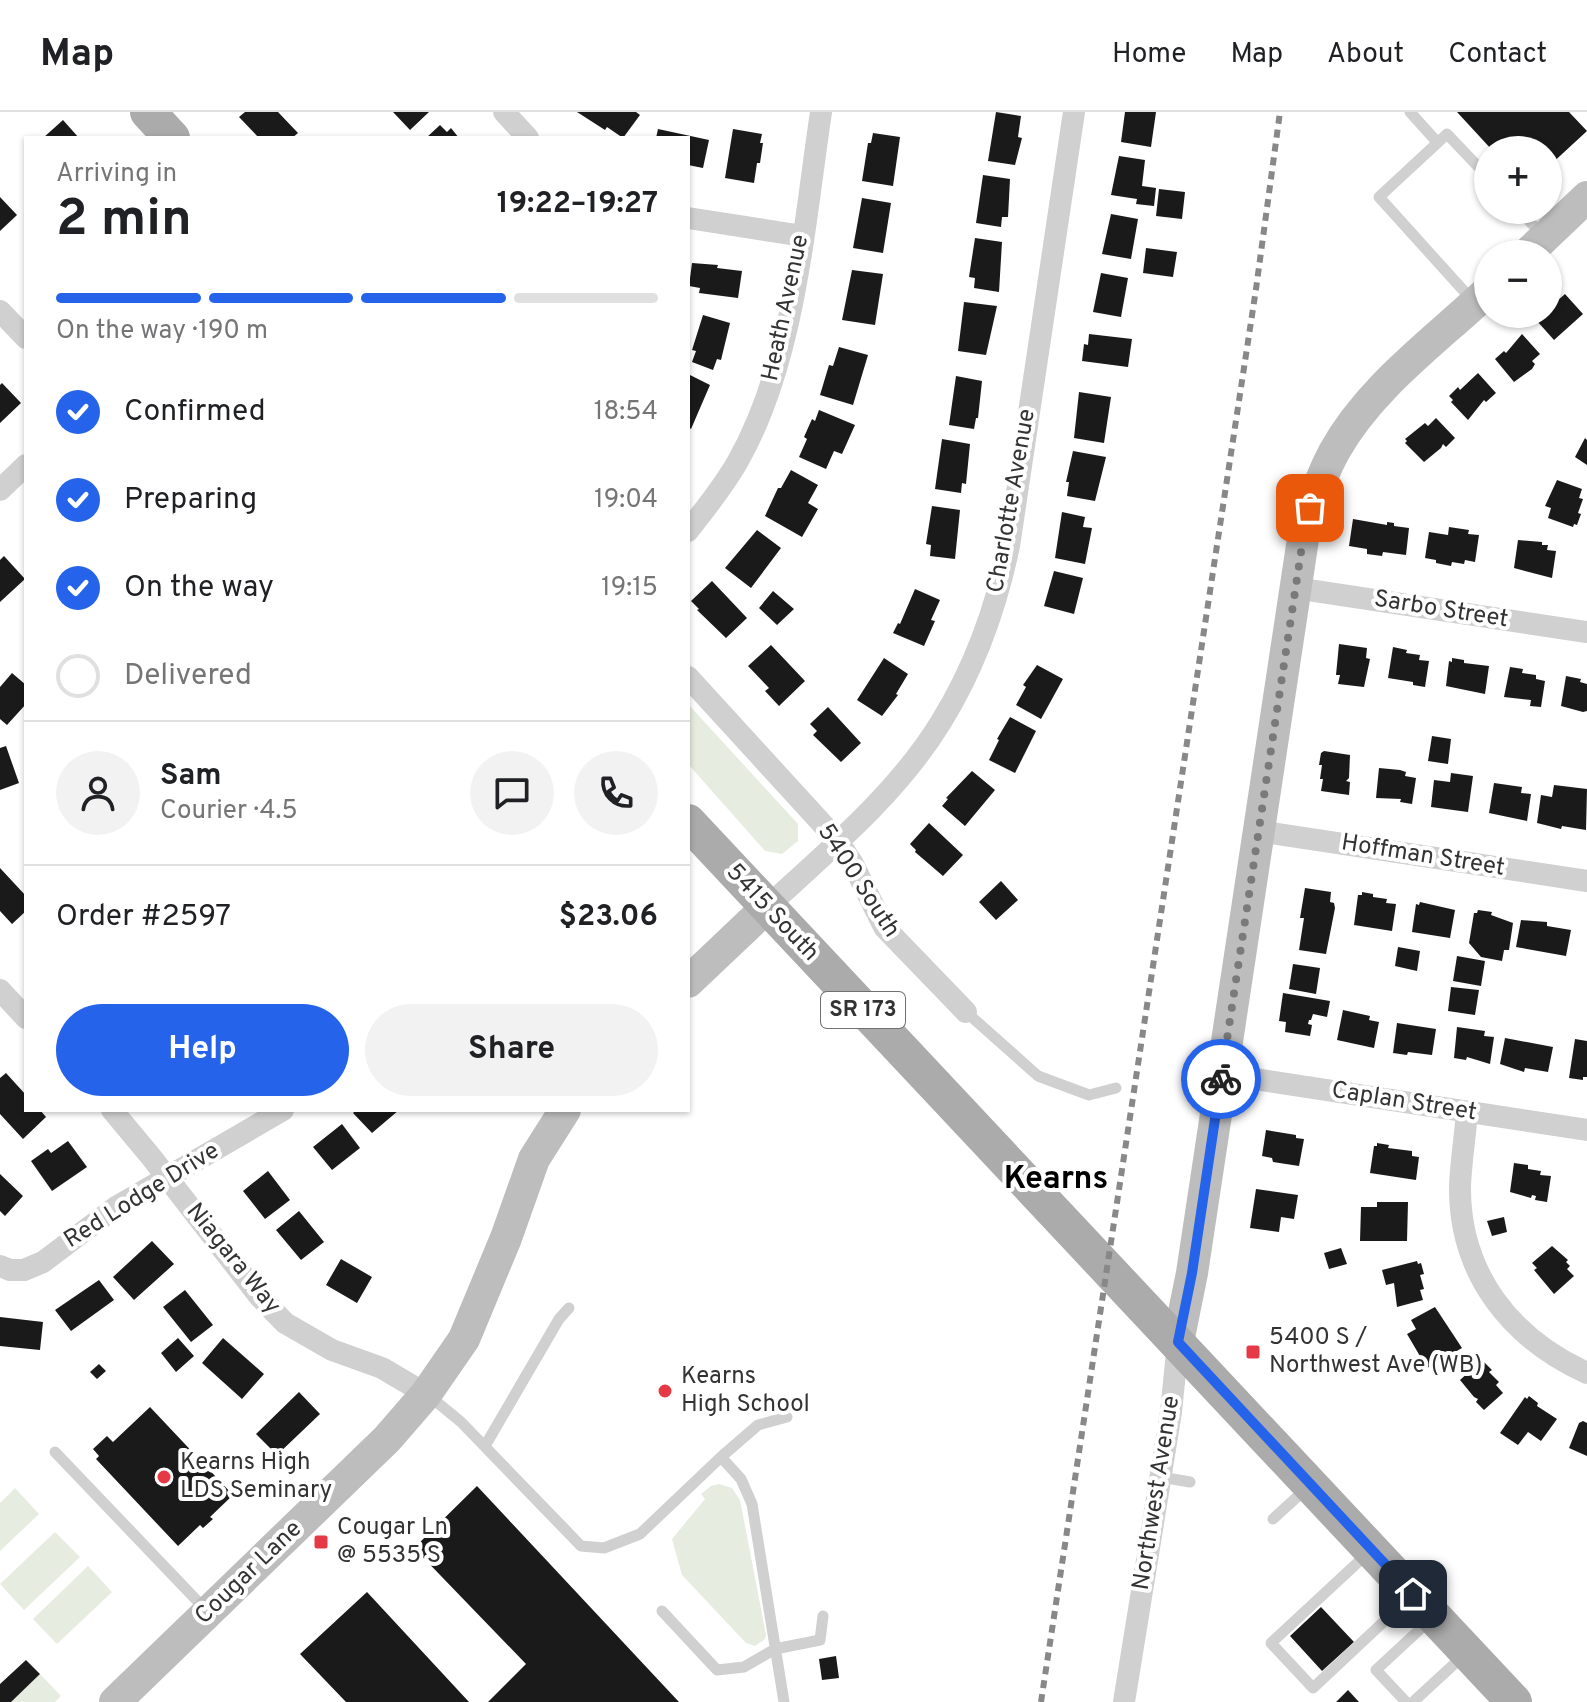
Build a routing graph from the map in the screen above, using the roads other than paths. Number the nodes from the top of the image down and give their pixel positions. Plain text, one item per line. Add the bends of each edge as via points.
1 (148, 112) edge
2 (504, 112) edge
3 (821, 112) edge
4 (1074, 112) edge
5 (1410, 112) edge
6 (170, 136) edge
7 (526, 136) edge
8 (1437, 142) junction
9 (1474, 162) edge
10 (1587, 197) edge
11 (690, 218) edge
12 (803, 236) junction
13 (1541, 240) edge
14 (1474, 289) edge
15 (1474, 305) edge
16 (0, 311) edge
17 (24, 336) edge
18 (24, 467) edge
19 (0, 490) edge
20 (690, 528) edge
21 (1295, 588) junction
22 (1587, 632) edge
23 (690, 679) edge
24 (690, 824) edge
25 (1258, 831) junction
26 (838, 841) junction
27 (1587, 881) edge
28 (767, 907) junction
29 (690, 980) edge
30 (0, 990) edge
31 (966, 1012) joint
32 (24, 1016) edge
33 (1222, 1074) junction
34 (1116, 1088) dead end
35 (114, 1112) edge
36 (279, 1112) edge
37 (564, 1112) edge
38 (1467, 1112) junction
39 (1587, 1130) edge
40 (166, 1176) junction
41 (0, 1266) edge
42 (569, 1308) dead end
43 (1178, 1342) junction
44 (1587, 1373) edge
45 (426, 1394) junction
46 (787, 1417) dead end
47 (485, 1446) junction
48 (55, 1452) dead end
49 (721, 1457) junction
50 (1161, 1477) junction
51 (1190, 1482) dead end
52 (1311, 1484) junction
53 (1273, 1519) dead end
54 (1372, 1550) junction
55 (1424, 1605) junction
56 (662, 1611) dead end
57 (208, 1612) junction
58 (823, 1616) dead end
59 (775, 1649) junction
60 (1467, 1652) junction
61 (115, 1702) edge
62 (784, 1702) edge
63 (1124, 1702) edge
64 (1406, 1702) edge
65 (1413, 1702) edge
66 (1514, 1702) edge

1 - 6 main road
2 - 7 street
3 - 12 street, Heath Avenue
4 - 26 street, Charlotte Avenue via 1000,587 972,665 941,723 898,780
5 - 8 lane
8 - 9 lane via 1447,134
8 - 14 lane via 1379,197
10 - 13 street
11 - 12 street
12 - 20 street, Heath Avenue via 767,395 738,461
15 - 21 street, Northwest Avenue via 1374,399 1335,450 1321,477 1303,539
16 - 17 street
18 - 19 street
21 - 22 street, Sarbo Street
21 - 25 street, Northwest Avenue
23 - 26 street, 5400 South
24 - 28 main road, 5415 South / SR 173
25 - 27 street, Hoffman Street
25 - 33 street, Northwest Avenue
26 - 28 street, Charlotte Avenue
26 - 31 street, 5400 South via 884,927
28 - 29 street
28 - 43 main road, 5415 South / SR 173
30 - 32 street
31 - 34 lane via 1038,1076 1089,1095
33 - 38 street, Caplan Street
33 - 43 street, Northwest Avenue
35 - 40 street, Niagara Way
36 - 40 street, Red Lodge Drive
37 - 45 street, Cougar Lane via 534,1159 464,1339
38 - 39 street, Caplan Street
38 - 44 street via 1460,1187 1474,1261 1510,1321 1562,1362
40 - 41 street, Red Lodge Drive via 32,1268
40 - 45 street, Niagara Way via 285,1323
42 - 47 lane
43 - 50 street, Northwest Avenue
43 - 52 main road, 5415 South / SR 173
45 - 47 lane
45 - 57 street, Cougar Lane via 387,1439
46 - 49 lane via 758,1425
47 - 49 lane via 581,1546 604,1548 640,1534
48 - 57 lane
49 - 59 lane via 741,1479 752,1504
50 - 51 lane
50 - 63 street, Northwest Avenue
52 - 53 lane
52 - 54 main road, 5415 South / SR 173
54 - 55 main road, 5415 South / SR 173
54 - 55 lane via 1271,1643 1281,1655 1313,1688
55 - 60 main road, 5415 South / SR 173
55 - 64 lane via 1376,1670
56 - 59 lane via 717,1670 744,1667
57 - 61 street, Cougar Lane
58 - 59 lane via 820,1640
59 - 62 lane
60 - 65 lane
60 - 66 main road, 5415 South / SR 173

